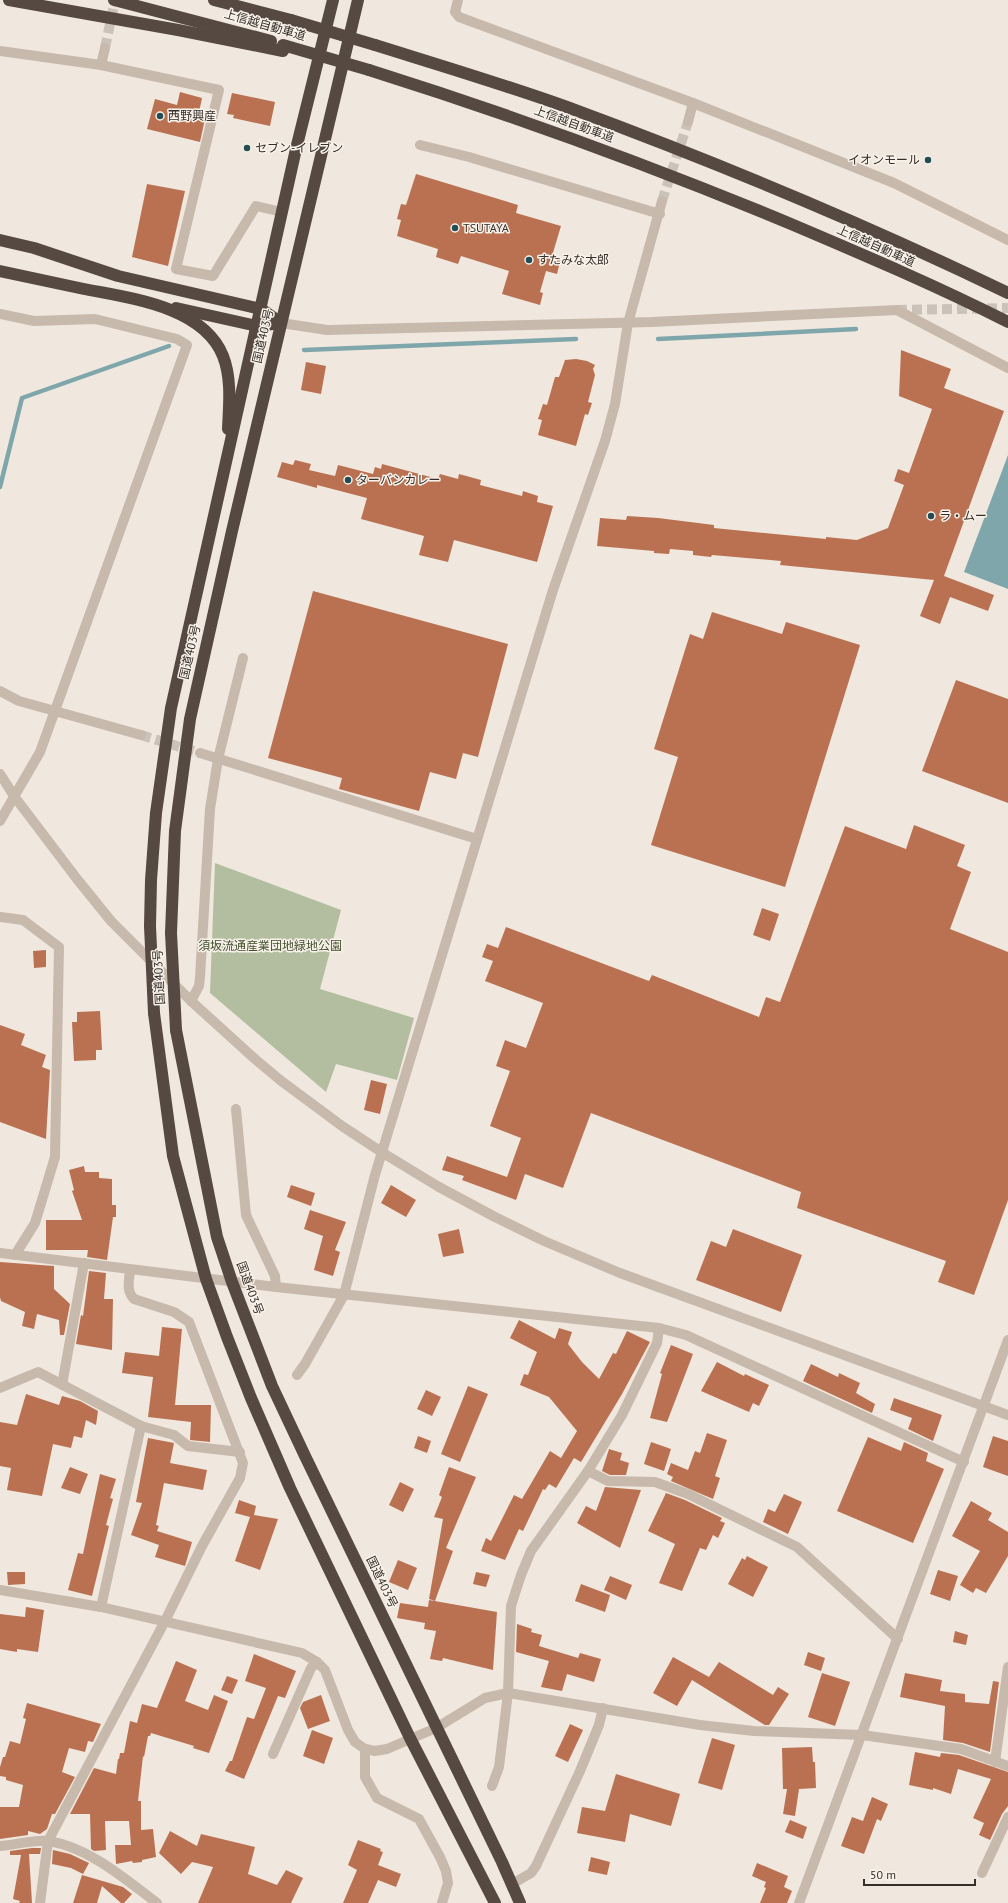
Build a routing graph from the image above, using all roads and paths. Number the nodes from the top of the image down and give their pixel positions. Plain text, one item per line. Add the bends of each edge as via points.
1 (9, 0) edge
2 (114, 0) edge
3 (214, 0) edge
4 (333, 0) edge
5 (358, 0) edge
6 (458, 0) edge
7 (104, 48) tunnel mouth
8 (283, 48) junction
9 (0, 51) edge
10 (101, 64) junction
11 (693, 104) junction
12 (688, 122) tunnel mouth
13 (420, 145) dead end
14 (662, 201) tunnel mouth
15 (282, 212) junction
16 (660, 214) junction
17 (0, 240) edge
18 (1008, 240) edge
19 (0, 271) edge
20 (1008, 293) edge
21 (150, 302) junction
22 (261, 309) junction
23 (0, 314) edge
24 (1008, 322) edge
25 (281, 323) junction
26 (628, 323) junction
27 (257, 326) junction
28 (1008, 368) edge
29 (226, 466) junction
30 (243, 658) dead end
31 (0, 691) edge
32 (54, 711) junction
33 (141, 736) tunnel mouth
34 (200, 753) tunnel mouth
35 (218, 759) junction
36 (0, 774) edge
37 (14, 796) junction
38 (0, 821) edge
39 (477, 839) junction
40 (0, 917) edge
41 (191, 1001) junction
42 (236, 1109) dead end
43 (383, 1153) junction
44 (0, 1253) edge
45 (15, 1255) junction
46 (84, 1263) junction
47 (130, 1270) junction
48 (206, 1279) junction
49 (232, 1282) junction
50 (276, 1287) junction
51 (344, 1295) junction
52 (660, 1328) junction
53 (1008, 1340) edge
54 (297, 1374) dead end
55 (62, 1385) junction
56 (0, 1388) edge
57 (984, 1406) junction
58 (1008, 1415) edge
59 (141, 1426) junction
60 (240, 1452) junction
61 (964, 1462) junction
62 (588, 1471) junction
63 (0, 1590) edge
64 (101, 1606) junction
65 (165, 1621) junction
66 (898, 1639) junction
67 (317, 1662) junction
68 (1008, 1667) edge
69 (508, 1693) junction
70 (603, 1708) junction
71 (436, 1728) junction
72 (862, 1735) junction
73 (410, 1738) junction
74 (365, 1749) junction
75 (273, 1754) dead end
76 (995, 1762) junction
77 (1008, 1766) edge
78 (492, 1786) dead end
79 (1008, 1817) edge
80 (48, 1841) junction
81 (0, 1846) edge
82 (982, 1873) dead end
83 (512, 1884) junction
84 (40, 1903) edge
85 (157, 1903) edge
86 (442, 1903) edge
87 (495, 1903) edge
88 (520, 1903) edge
89 (799, 1903) edge

1 - 8 highway
2 - 8 highway, 上信越自動車道
3 - 20 highway, 上信越自動車道, bridge via 375,45 566,107 850,222
4 - 15 highway, 国道403号
5 - 25 highway, 国道403号
6 - 11 street via 455,12 459,17
7 - 10 street
8 - 24 highway, 上信越自動車道, bridge via 369,70 471,102 651,168 833,242
9 - 10 street
10 - 15 street via 219,90 176,269 213,276 256,206
11 - 12 street
11 - 18 street via 894,183
13 - 16 street via 469,157
14 - 16 street
15 - 22 highway, 国道403号
16 - 26 street
17 - 22 highway via 34,248 118,276
19 - 21 highway
21 - 27 highway
21 - 29 highway via 192,321 216,343 223,356 229,386
22 - 25 highway
22 - 27 highway, 国道403号
23 - 32 street via 34,321 94,319 177,339 187,345
25 - 26 street via 327,330
25 - 27 highway
25 - 49 highway, 国道403号, bridge via 190,719 175,832 171,934 176,1030 217,1237
26 - 28 street via 897,310
26 - 39 street via 615,404 605,441 553,590
27 - 29 highway, 国道403号
29 - 48 highway, 国道403号, bridge via 171,708 156,813 151,880 150,926 154,1013 173,1156
30 - 35 street
31 - 32 street via 19,701
32 - 33 street
32 - 37 street via 40,752
34 - 35 street
35 - 39 street
35 - 41 street via 210,809 200,977
36 - 37 street
37 - 38 street
37 - 41 street via 111,921
39 - 43 street
40 - 45 street via 22,920 59,947 55,1157 35,1223
41 - 43 street via 280,1080
42 - 50 street via 246,1215 275,1276
43 - 51 street
43 - 57 street via 439,1187 544,1241 620,1273
44 - 45 street
45 - 46 street
46 - 47 street
46 - 55 street
47 - 48 street
47 - 60 street via 129,1288 134,1299 174,1312 189,1322
48 - 49 street
48 - 73 highway, 国道403号 via 251,1398 290,1488
49 - 50 street
49 - 71 highway, 国道403号 via 276,1393
50 - 51 street
51 - 52 street
51 - 54 street
52 - 61 street via 686,1335
52 - 62 street via 622,1415
53 - 57 street
55 - 56 street via 38,1372
55 - 59 street
57 - 58 street
57 - 61 street
59 - 60 street via 174,1435 188,1446
59 - 64 street
60 - 65 street via 243,1463 240,1478 202,1546
61 - 66 street
62 - 66 street via 608,1480 655,1482 797,1547
62 - 69 street via 530,1551 521,1575 511,1606
63 - 64 street
64 - 65 street
65 - 67 street via 302,1653
65 - 80 street
66 - 72 street
67 - 74 street via 331,1682 348,1730 355,1742
67 - 75 street via 311,1668
68 - 76 street
69 - 70 street
69 - 71 street via 485,1698
69 - 78 street via 499,1767
70 - 72 street via 700,1725 754,1731
70 - 83 street via 599,1725 536,1866 531,1873
71 - 73 street
71 - 83 highway, 国道403号
72 - 76 street via 961,1749
72 - 89 street
73 - 74 street via 387,1749
73 - 87 highway, 国道403号
74 - 86 street via 365,1777 377,1798 419,1819 440,1857 448,1883
76 - 77 street
79 - 82 street
80 - 81 street
80 - 84 street
80 - 85 street via 71,1848 106,1866
83 - 88 highway, 国道403号

